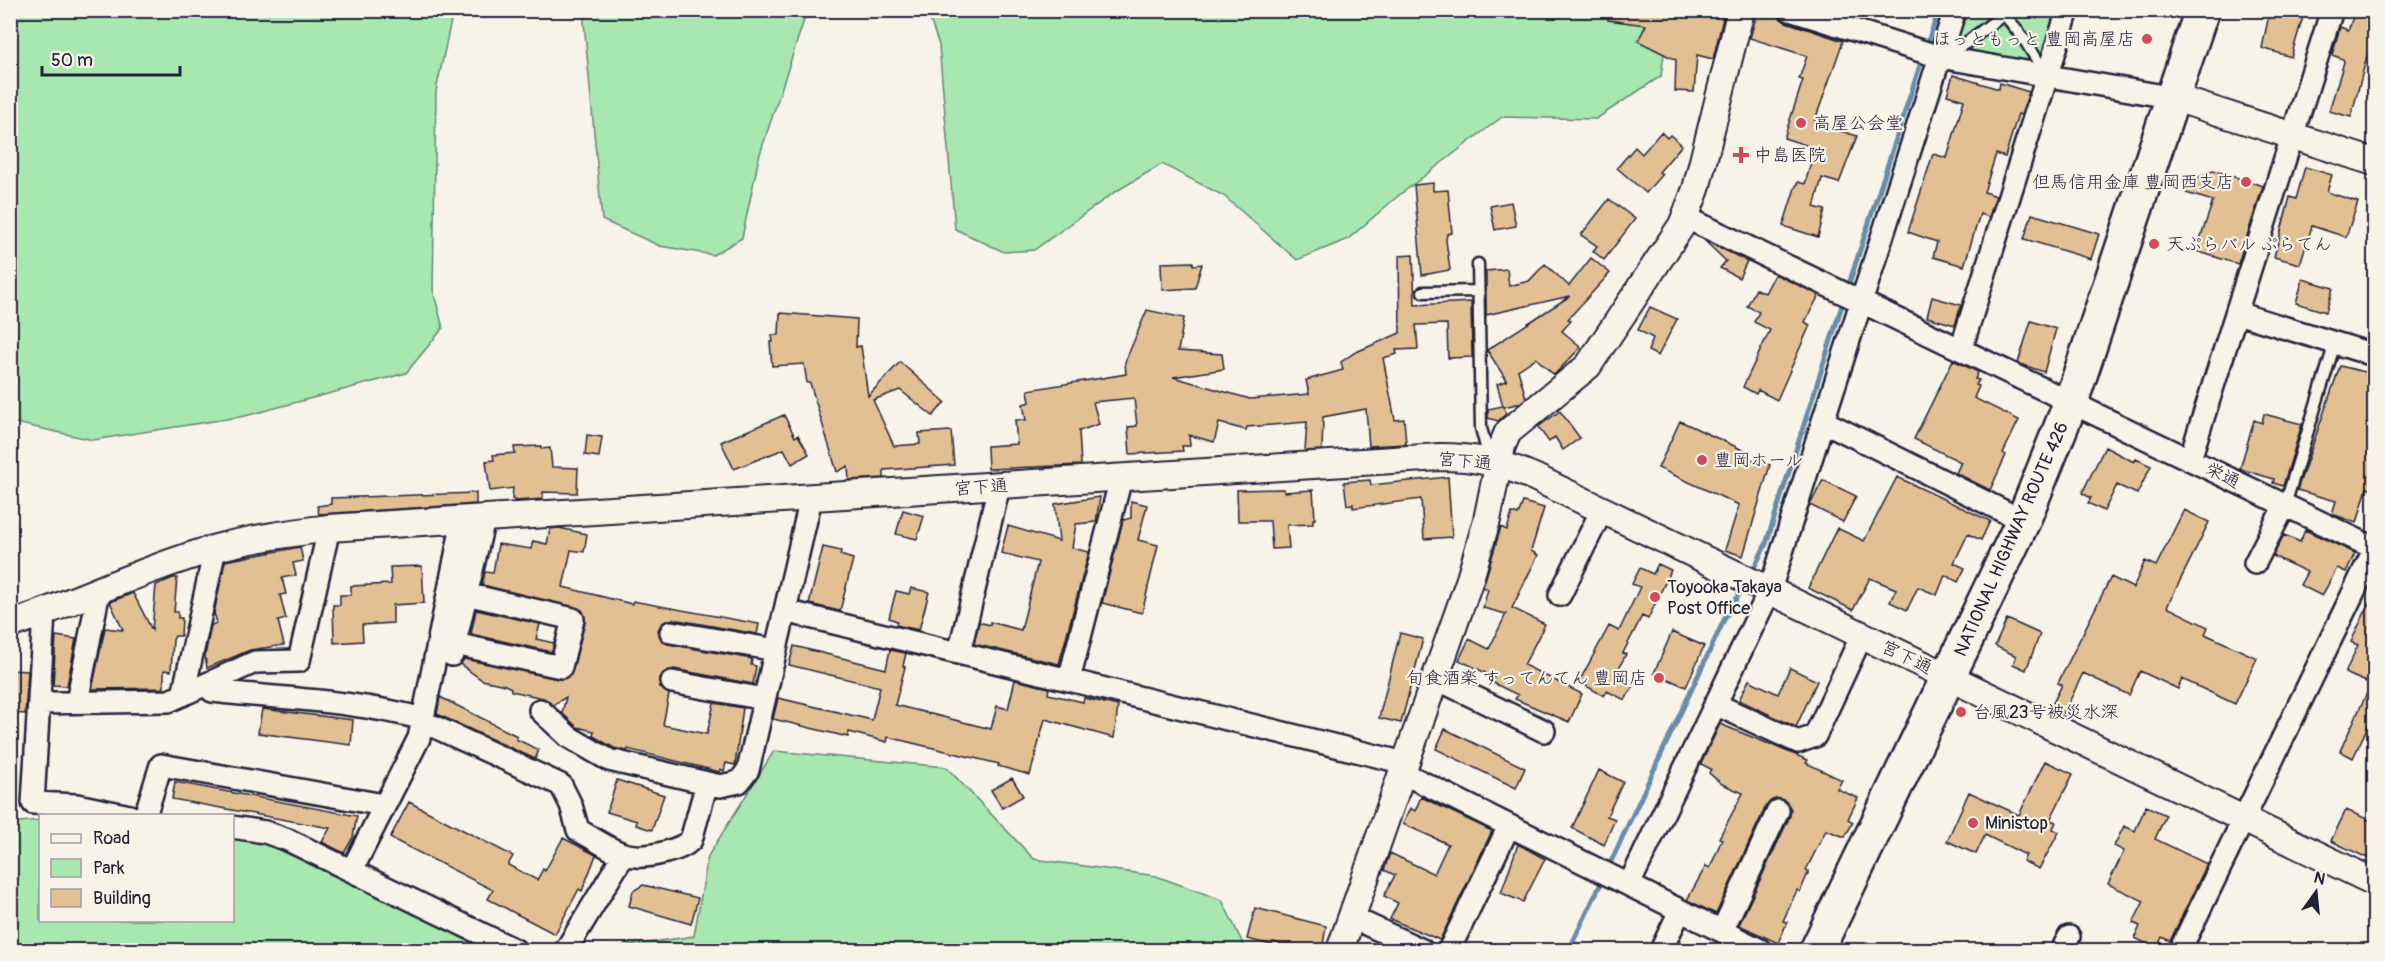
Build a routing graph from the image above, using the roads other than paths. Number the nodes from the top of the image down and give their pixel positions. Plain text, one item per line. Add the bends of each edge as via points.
1 (1741, 10) edge
2 (1790, 10) edge
3 (1955, 10) edge
4 (2068, 10) edge
5 (2202, 10) edge
6 (2332, 10) edge
7 (2004, 12) edge
8 (1938, 56) junction
9 (2047, 76) junction
10 (2175, 98) junction
11 (2292, 136) junction
12 (2374, 162) edge
13 (1685, 218) junction
14 (1478, 264) dead end
15 (1478, 291) junction
16 (1423, 292) dead end
17 (1859, 300) junction
18 (2237, 313) junction
19 (2335, 343) junction
20 (1961, 349) junction
21 (2374, 355) edge
22 (2071, 402) junction
23 (1823, 421) junction
24 (2190, 459) junction
25 (1499, 463) junction
26 (1121, 478) junction
27 (999, 486) junction
28 (811, 498) junction
29 (2285, 504) junction
30 (1602, 510) junction
31 (473, 520) junction
32 (2023, 521) junction
33 (329, 528) junction
34 (215, 549) junction
35 (2374, 549) edge
36 (2255, 563) dead end
37 (1755, 583) junction
38 (99, 591) junction
39 (466, 594) junction
40 (1560, 595) dead end
41 (785, 611) junction
42 (44, 613) junction
43 (10, 626) edge
44 (671, 632) dead end
45 (1862, 635) junction
46 (776, 650) junction
47 (959, 653) junction
48 (1950, 677) junction
49 (1435, 678) junction
50 (1069, 680) junction
51 (672, 682) dead end
52 (212, 692) dead end
53 (183, 695) junction
54 (764, 699) junction
55 (77, 702) junction
56 (39, 703) junction
57 (1715, 704) junction
58 (540, 710) dead end
59 (422, 720) junction
60 (1544, 731) dead end
61 (1403, 768) junction
62 (707, 783) junction
63 (378, 804) dead end
64 (1778, 811) dead end
65 (120, 814) edge
66 (145, 814) edge
67 (2243, 819) junction
68 (1509, 826) junction
69 (234, 827) edge
70 (623, 856) junction
71 (352, 870) junction
72 (1623, 882) junction
73 (2374, 882) edge
74 (1680, 911) junction
75 (1351, 917) junction
76 (1722, 931) junction
77 (515, 951) edge
78 (566, 951) edge
79 (1340, 951) edge
80 (1422, 951) edge
81 (1449, 951) edge
82 (1661, 951) edge
83 (1760, 951) edge
84 (1817, 951) edge
85 (2180, 951) edge

1 - 13 street via 1696,189
2 - 8 street
3 - 8 street
4 - 9 street
5 - 10 highway, NATIONAL HIGHWAY ROUTE 426
6 - 11 street
7 - 8 lane via 1966,43
7 - 9 lane
8 - 9 street
8 - 17 street
9 - 10 street
9 - 20 street
10 - 11 street
10 - 22 highway, NATIONAL HIGHWAY ROUTE 426
11 - 12 street
11 - 18 street
13 - 17 street, 栄通
13 - 25 street via 1597,354 1567,386 1514,425 1504,438
14 - 15 lane
15 - 16 lane
15 - 25 lane via 1481,428 1486,447
17 - 20 street, 栄通
17 - 23 street
18 - 19 street
18 - 24 street
19 - 21 street
19 - 29 lane
20 - 22 street, 栄通
22 - 24 street, 栄通
22 - 32 highway, NATIONAL HIGHWAY ROUTE 426
23 - 32 street
23 - 37 street
24 - 29 street, 栄通
25 - 26 street, 宮下通 via 1440,457
25 - 30 street, 宮下通
25 - 49 street via 1480,546
26 - 27 street, 宮下通
26 - 50 street
27 - 28 street, 宮下通
27 - 47 street
28 - 31 street, 宮下通
28 - 41 street
29 - 35 street, 栄通
29 - 36 street
30 - 37 street, 宮下通
30 - 40 street
31 - 33 street, 宮下通
31 - 39 street
31 - 59 street
32 - 48 highway, NATIONAL HIGHWAY ROUTE 426
33 - 34 street, 宮下通 via 267,536
33 - 53 street via 299,661 255,662
34 - 38 street, 宮下通
34 - 53 street
35 - 67 street
37 - 45 street, 宮下通
37 - 57 street
38 - 42 street, 宮下通
38 - 55 street
39 - 39 street via 573,619 561,667 453,650
41 - 46 street
41 - 47 street
42 - 43 street, 宮下通
42 - 56 street
44 - 46 street
45 - 48 street, 宮下通
45 - 57 street via 1815,736 1798,742
46 - 54 street
47 - 50 street
48 - 67 street, 宮下通
48 - 84 highway, NATIONAL HIGHWAY ROUTE 426
49 - 60 street
49 - 61 street
50 - 61 street
51 - 54 street
52 - 59 street via 287,697 402,713
53 - 55 street via 169,701
54 - 62 street via 744,776 739,782 720,786
55 - 56 street
56 - 65 street via 33,803 77,805
57 - 72 street
58 - 62 street via 569,736 609,760
59 - 70 street via 561,785 578,830
59 - 71 street via 419,738
61 - 68 street
61 - 75 street
62 - 70 street via 691,840 685,846 640,858
63 - 66 street via 161,765
64 - 76 street
67 - 73 street, 宮下通
67 - 85 street
68 - 72 street
68 - 81 street
69 - 71 street via 276,836
70 - 78 street
71 - 77 street
72 - 74 street
74 - 76 street
74 - 82 street
75 - 79 street
75 - 80 street
76 - 83 street

